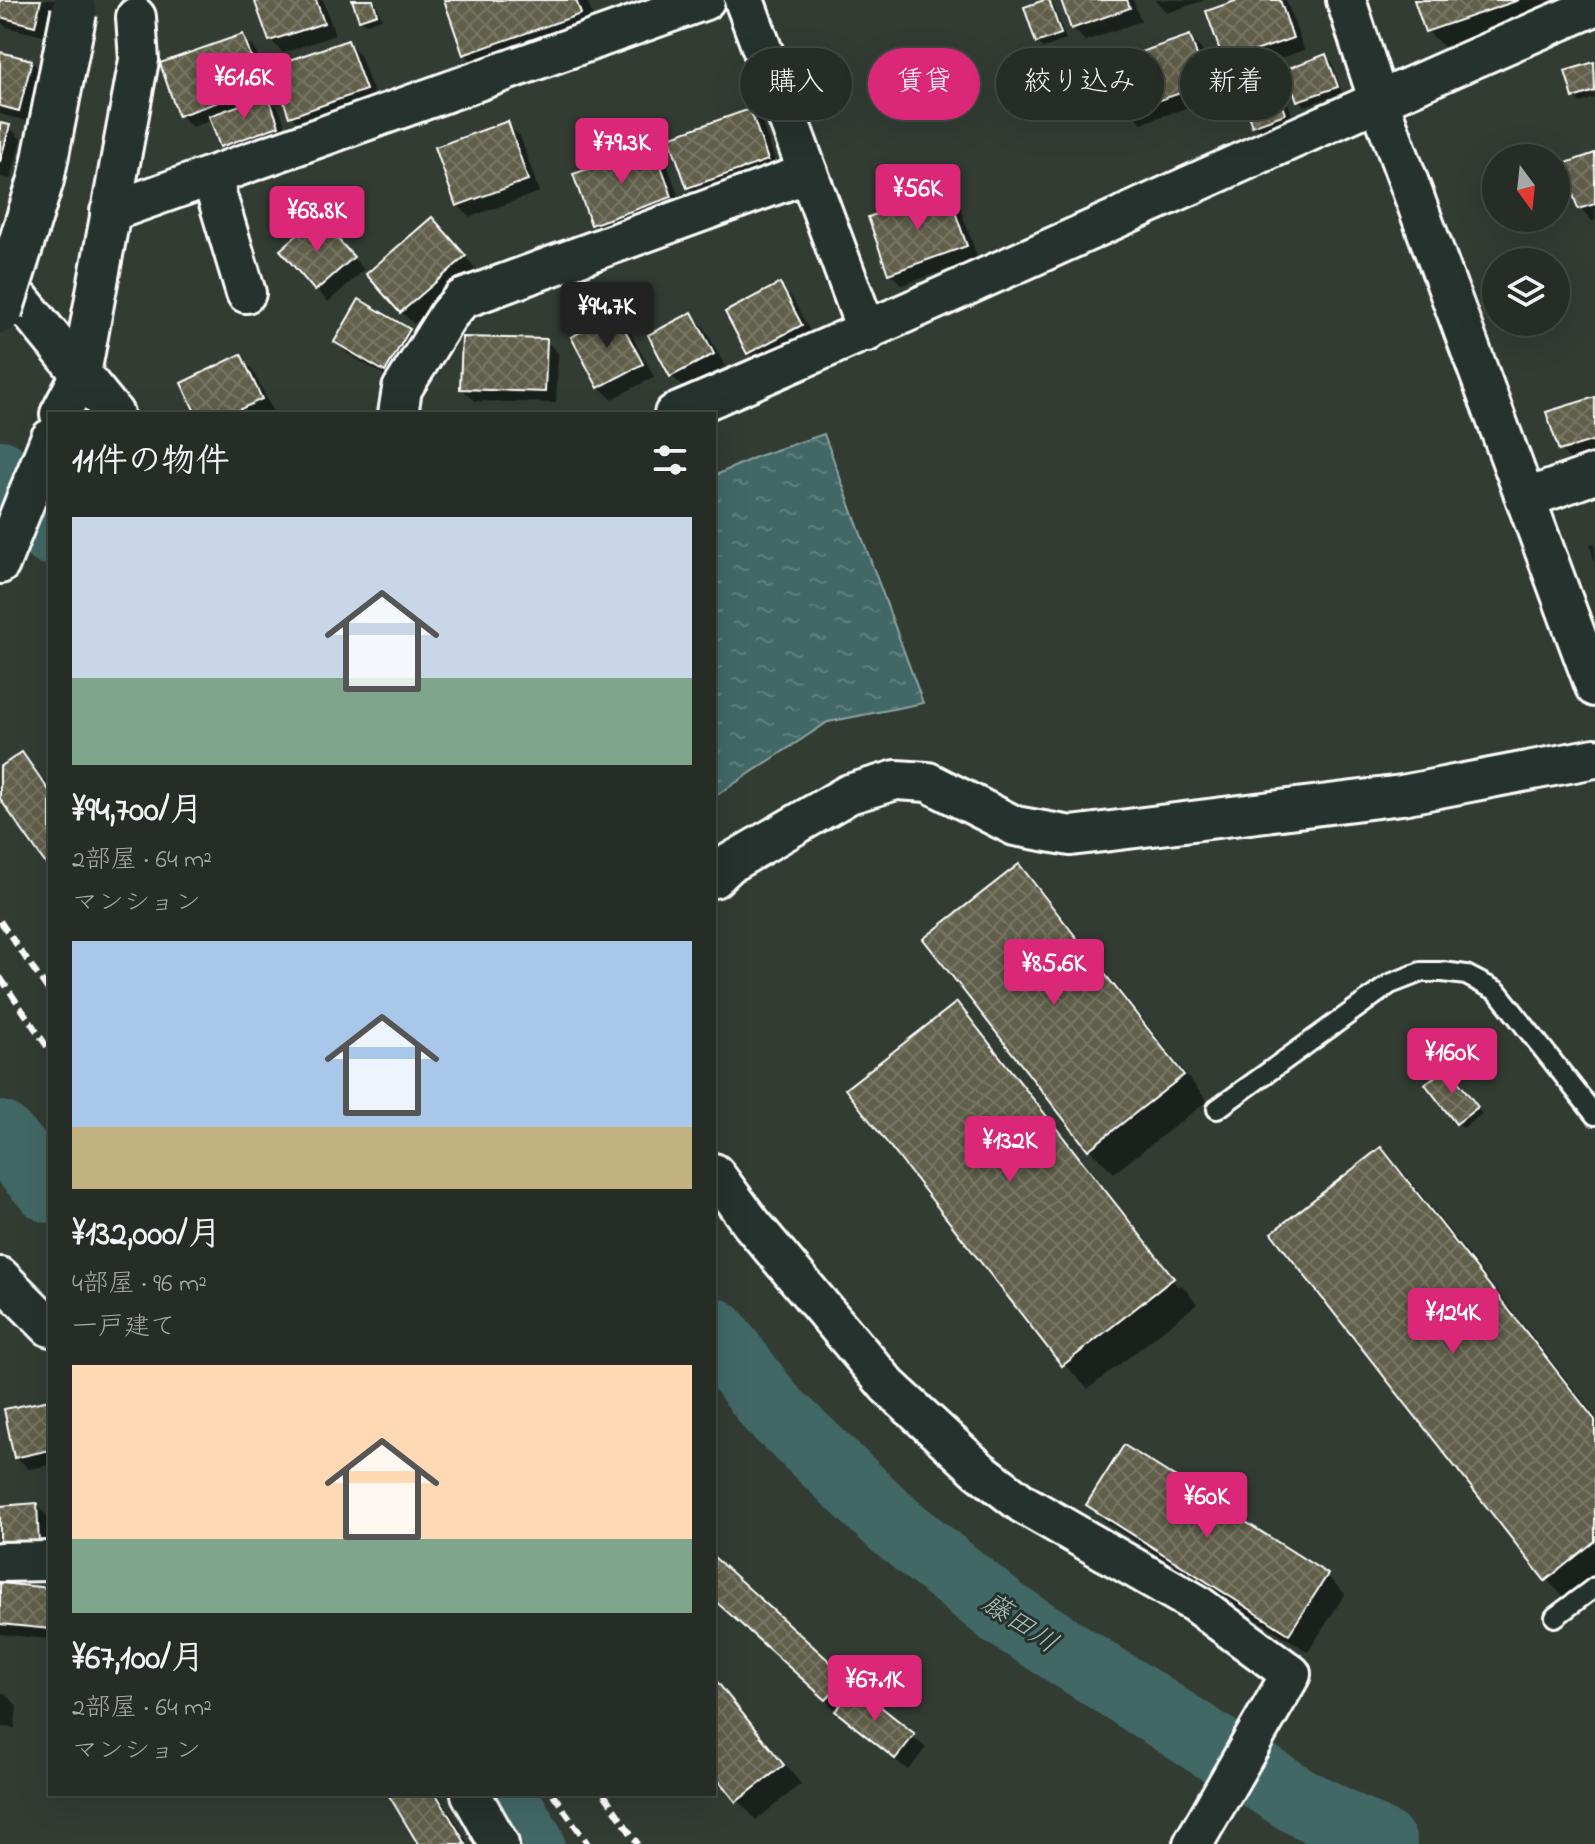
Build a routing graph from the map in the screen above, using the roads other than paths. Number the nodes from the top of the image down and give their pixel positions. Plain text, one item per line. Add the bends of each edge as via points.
1 (705, 0) edge
2 (744, 0) edge
3 (1346, 0) edge
4 (1595, 6) edge
5 (74, 12) dead end
6 (136, 17) dead end
7 (1378, 99) junction
8 (808, 173) junction
9 (211, 176) junction
10 (110, 212) junction
11 (0, 275) edge
12 (246, 293) dead end
13 (0, 311) edge
14 (867, 332) junction
15 (70, 394) edge
16 (110, 412) edge
17 (398, 412) edge
18 (679, 412) edge
19 (48, 444) edge
20 (1595, 474) edge
21 (1527, 498) junction
22 (0, 564) edge
23 (1595, 687) edge
24 (1595, 758) edge
25 (716, 876) edge
26 (1217, 1109) dead end
27 (1595, 1115) edge
28 (716, 1176) edge
29 (0, 1277) edge
30 (48, 1325) edge
31 (48, 1561) edge
32 (0, 1562) edge
33 (1595, 1587) edge
34 (1555, 1617) dead end
35 (472, 1796) edge
36 (499, 1844) edge
37 (1193, 1844) edge

1 - 9 street
2 - 8 street
3 - 7 street
4 - 7 street
5 - 13 street, bridge via 41,180
6 - 10 street via 139,60
7 - 14 street
7 - 21 street
8 - 14 street
8 - 17 street via 462,299 402,389
9 - 10 street
9 - 12 street
10 - 15 street
11 - 15 street
14 - 18 street
15 - 16 street
19 - 22 street
20 - 21 street
21 - 23 street
24 - 25 street via 1402,795 1071,836 1015,826 928,782 896,780 849,794
26 - 27 lane via 1390,984 1421,972 1443,972 1466,975 1497,991
28 - 37 street via 888,1386 979,1470 1023,1504 1195,1603 1291,1674
29 - 30 street
31 - 32 street
33 - 34 lane
35 - 36 street

